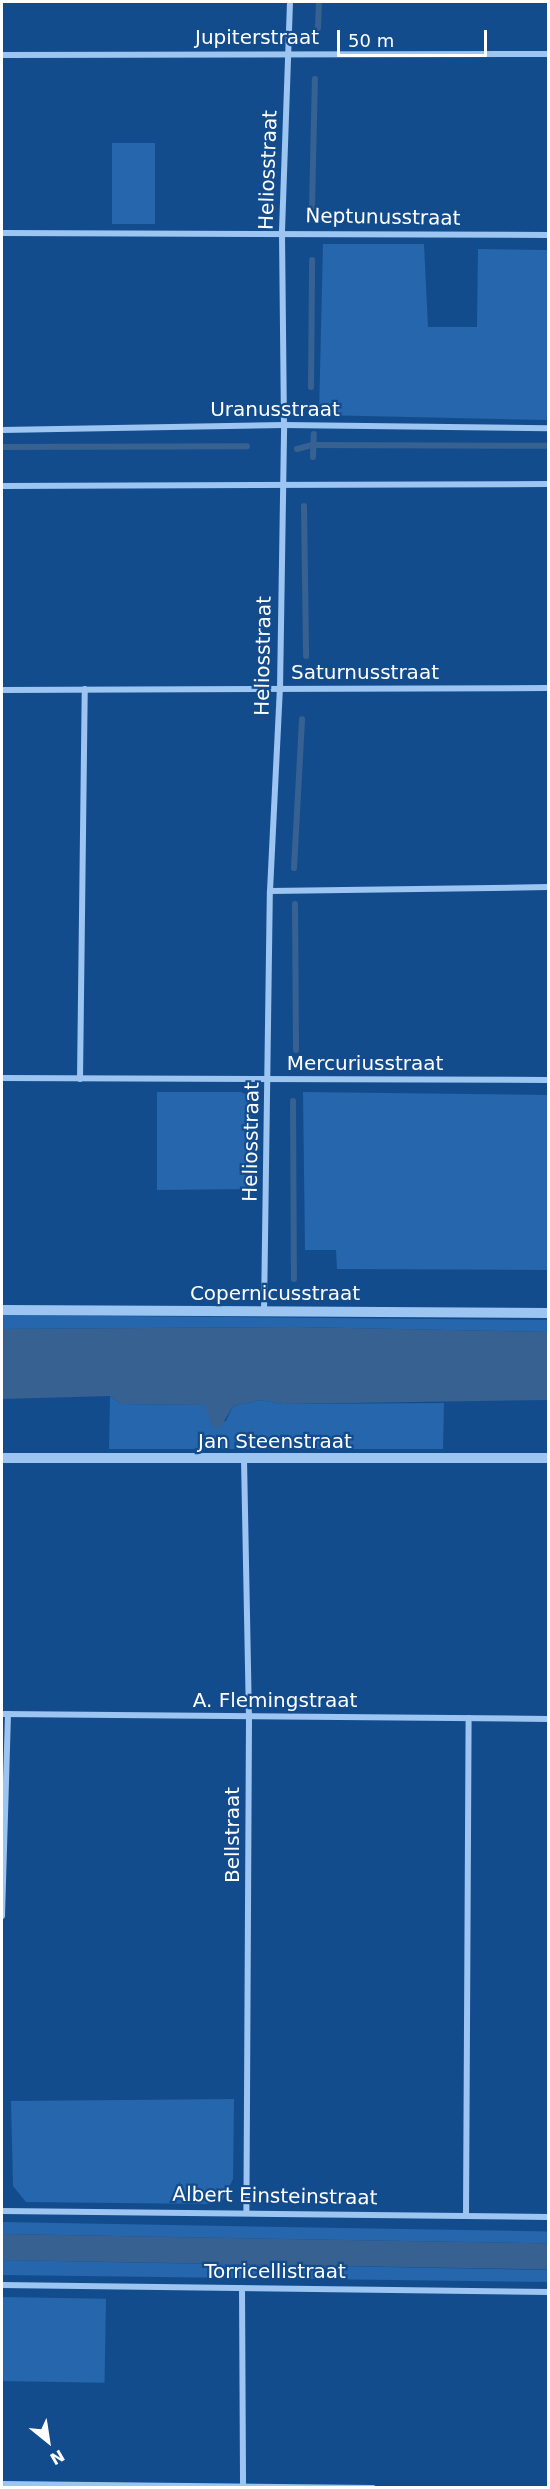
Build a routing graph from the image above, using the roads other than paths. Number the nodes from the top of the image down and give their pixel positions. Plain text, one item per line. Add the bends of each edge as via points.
1 (290, 2) edge
2 (288, 53) junction
3 (549, 54) edge
4 (2, 55) edge
5 (282, 231) junction
6 (2, 233) edge
7 (549, 236) edge
8 (285, 424) junction
9 (549, 428) edge
10 (2, 430) edge
11 (549, 484) edge
12 (2, 486) edge
13 (281, 486) junction
14 (549, 688) edge
15 (85, 689) junction
16 (280, 689) junction
17 (2, 690) edge
18 (549, 887) edge
19 (270, 891) junction
20 (2, 1078) edge
21 (80, 1079) junction
22 (269, 1080) junction
23 (549, 1080) edge
24 (2, 1310) edge
25 (264, 1311) junction
26 (549, 1313) edge
27 (2, 1458) edge
28 (549, 1458) edge
29 (244, 1459) junction
30 (5, 1714) edge
31 (249, 1717) junction
32 (469, 1718) junction
33 (549, 1719) edge
34 (2, 1916) edge
35 (2, 2211) edge
36 (246, 2212) junction
37 (466, 2216) junction
38 (549, 2217) edge
39 (2, 2285) edge
40 (242, 2288) junction
41 (549, 2292) edge
42 (2, 2484) edge
43 (243, 2487) edge
44 (373, 2487) edge

1 - 2 street, Heliosstraat
2 - 3 street, Jupiterstraat
2 - 4 street, Jupiterstraat
2 - 5 street, Heliosstraat
5 - 6 street, Neptunusstraat
5 - 7 street, Neptunusstraat
5 - 8 street, Heliosstraat
8 - 9 street, Uranusstraat
8 - 10 street, Uranusstraat
8 - 13 street, Heliosstraat
11 - 13 street
12 - 13 street
13 - 16 street, Heliosstraat
14 - 16 street, Saturnusstraat
15 - 16 street, Saturnusstraat
15 - 17 street, Saturnusstraat
15 - 21 street
16 - 19 street, Heliosstraat
18 - 19 street
19 - 22 street, Heliosstraat
20 - 21 street, Mercuriusstraat
21 - 22 street, Mercuriusstraat
22 - 23 street, Mercuriusstraat
22 - 25 street, Heliosstraat
24 - 25 street, Copernicusstraat
25 - 26 street, Copernicusstraat
27 - 29 street, Jan Steenstraat
28 - 29 street, Jan Steenstraat
29 - 31 street, Bellstraat
30 - 31 street, A. Flemingstraat
30 - 34 street
31 - 32 street, A. Flemingstraat
31 - 36 street, Bellstraat
32 - 33 street, A. Flemingstraat
32 - 37 street
35 - 36 street, Albert Einsteinstraat
36 - 37 street, Albert Einsteinstraat
37 - 38 street, Albert Einsteinstraat
39 - 40 street, Torricellistraat
40 - 41 street, Torricellistraat
40 - 43 street
42 - 43 street
43 - 44 street

